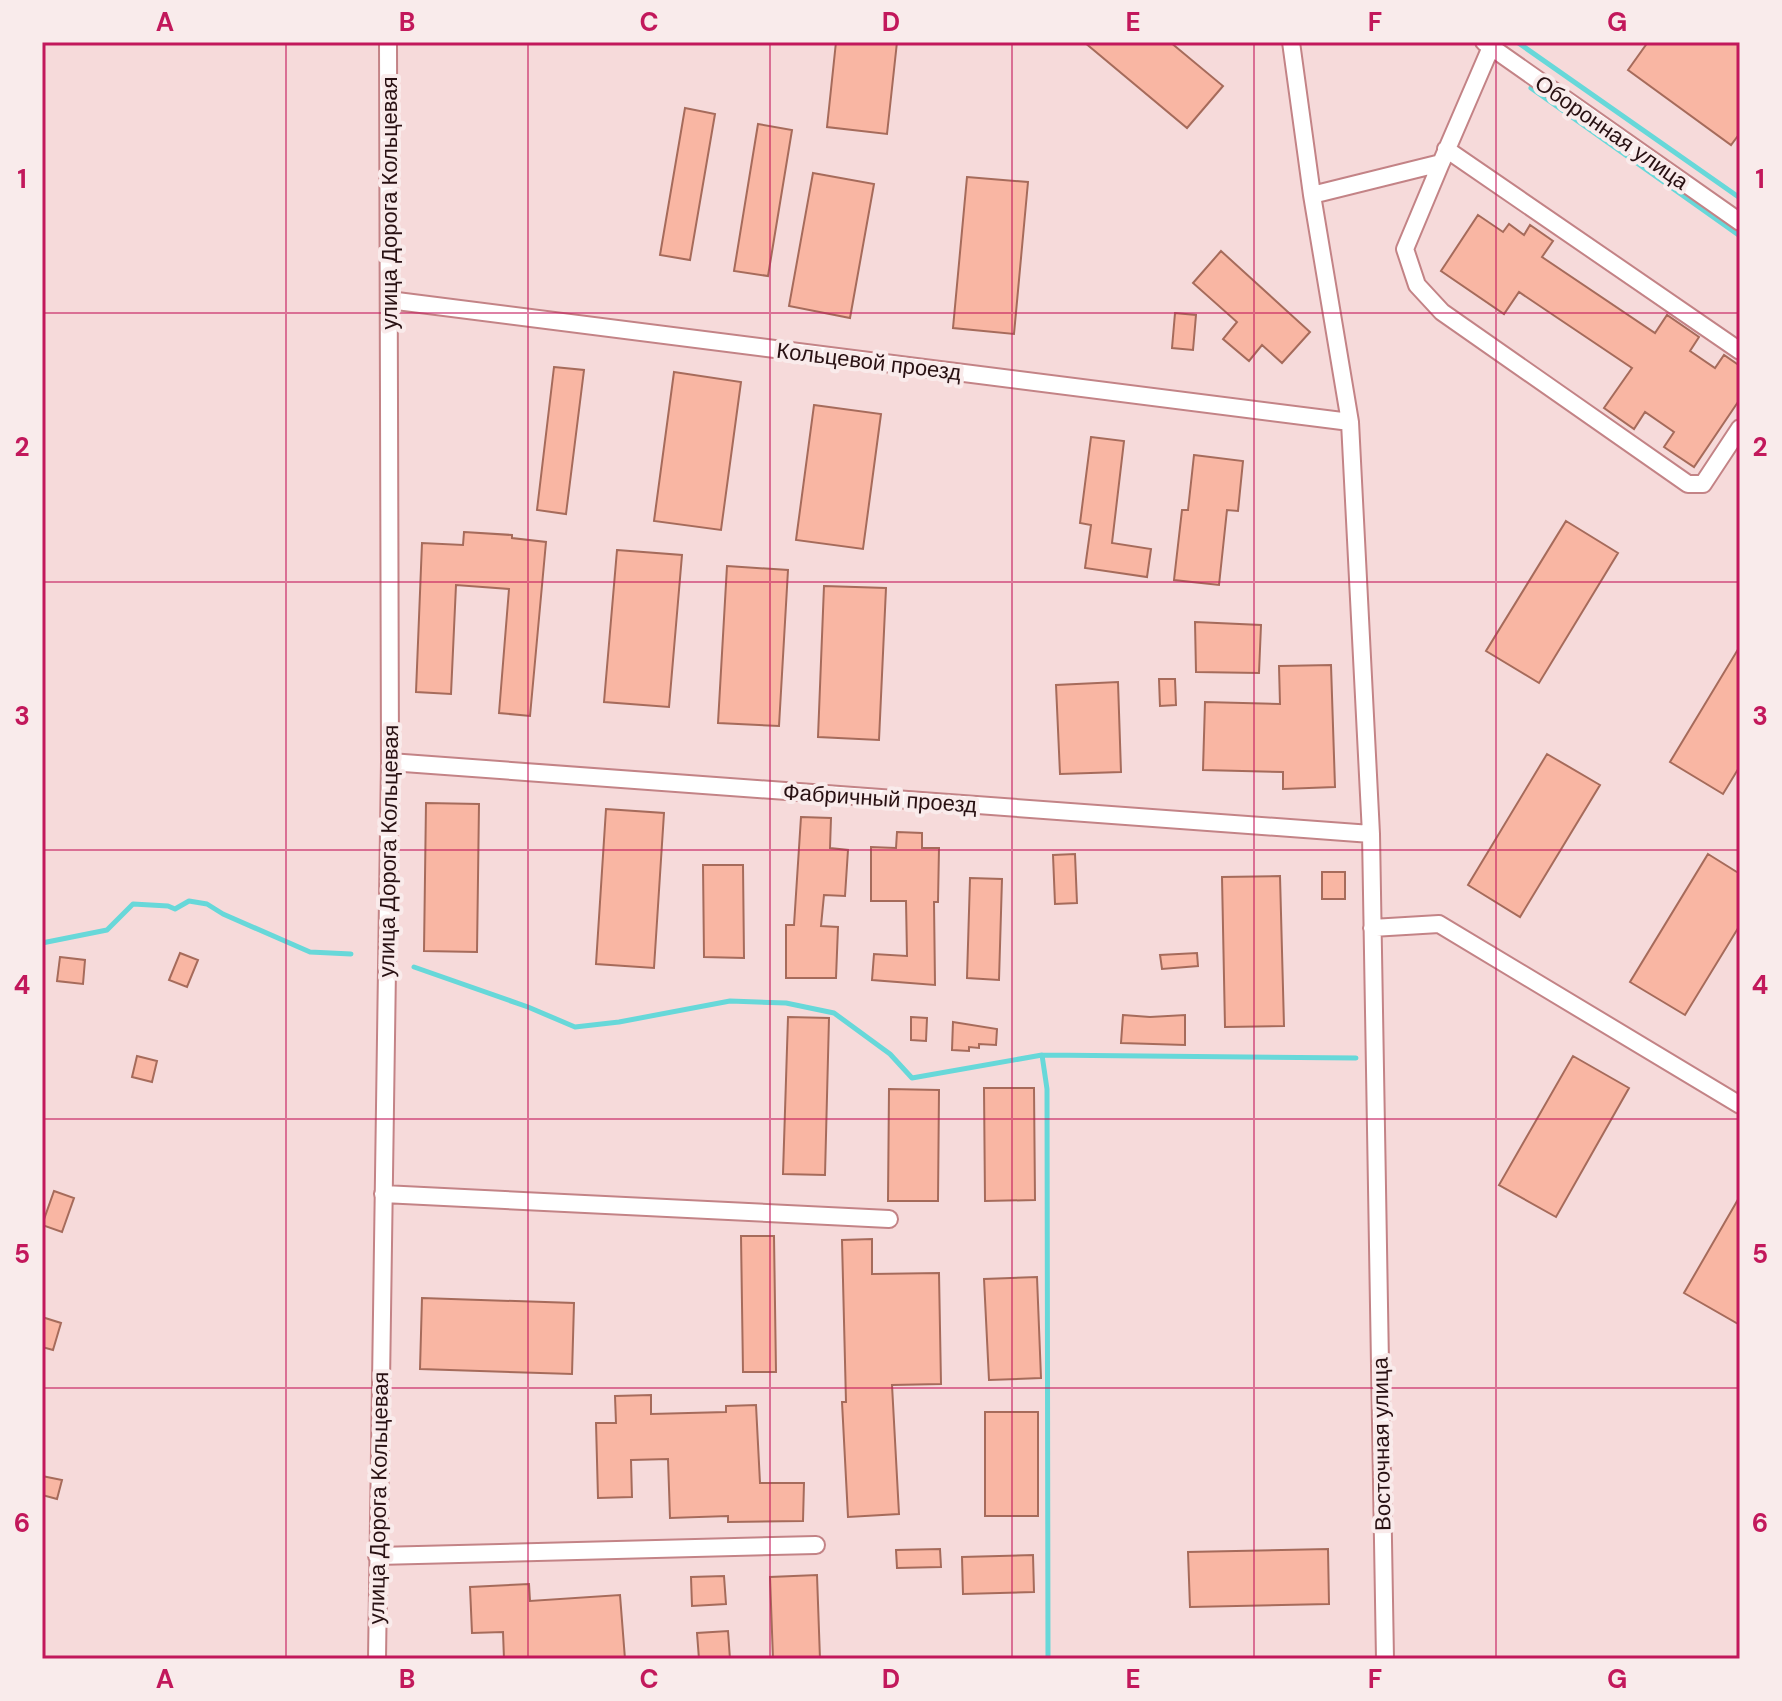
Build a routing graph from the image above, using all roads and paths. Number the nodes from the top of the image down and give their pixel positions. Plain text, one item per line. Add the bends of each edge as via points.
1 (388, 42) edge
2 (1291, 42) edge
3 (1487, 44) edge
4 (1444, 156) junction
5 (1312, 195) junction
6 (1740, 222) edge
7 (389, 300) junction
8 (1740, 351) edge
9 (1350, 422) junction
10 (1740, 428) edge
11 (390, 762) junction
12 (1371, 834) junction
13 (1372, 928) junction
14 (1740, 1105) edge
15 (383, 1194) junction
16 (889, 1219) dead end
17 (816, 1545) dead end
18 (377, 1556) junction
19 (377, 1659) edge
20 (1385, 1659) edge

1 - 7 street, улица Дорога Кольцевая
2 - 5 street, Восточная улица
3 - 4 street
3 - 6 street, Оборонная улица
4 - 5 street
4 - 8 street
4 - 10 street via 1405,249 1417,285 1442,312 1688,484 1703,484
5 - 9 street, Восточная улица
7 - 9 street, Кольцевой проезд
7 - 11 street, улица Дорога Кольцевая
9 - 12 street, Восточная улица
11 - 12 street, Фабричный проезд
11 - 15 street, улица Дорога Кольцевая
12 - 13 street, Восточная улица
13 - 14 street via 1439,924
13 - 20 street, Восточная улица
15 - 16 street
15 - 18 street, улица Дорога Кольцевая
17 - 18 street
18 - 19 street, улица Дорога Кольцевая

